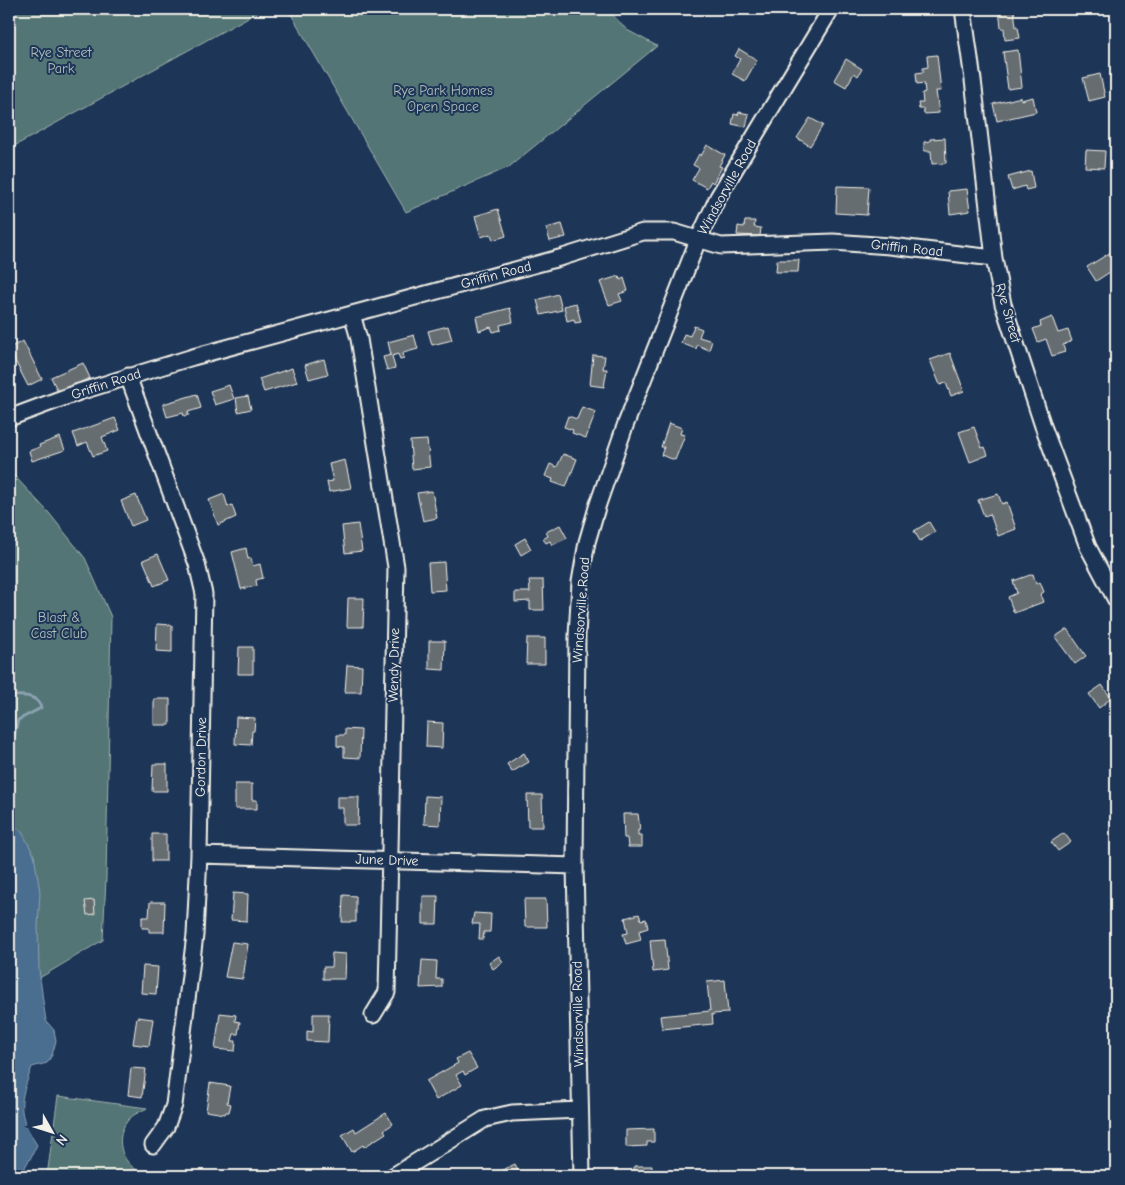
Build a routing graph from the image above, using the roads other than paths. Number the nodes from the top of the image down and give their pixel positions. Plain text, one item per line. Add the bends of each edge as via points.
1 (831, 9) edge
2 (963, 9) edge
3 (698, 240) junction
4 (994, 258) junction
5 (352, 314) junction
6 (128, 376) junction
7 (9, 418) edge
8 (1116, 600) edge
9 (199, 855) junction
10 (390, 860) junction
11 (575, 866) junction
12 (373, 1015) dead end
13 (580, 1110) junction
14 (153, 1145) dead end
15 (393, 1176) edge
16 (582, 1176) edge

1 - 3 street, Windsorville Road via 718,197
2 - 4 street, Rye Street
3 - 4 street, Griffin Road via 735,247 832,242
3 - 5 street, Griffin Road via 674,232 643,232
3 - 11 street, Windsorville Road via 625,426 587,542 580,582 577,636
4 - 8 street, Rye Street via 1003,304 1044,426 1088,547
5 - 6 street, Griffin Road
5 - 10 street, Wendy Drive via 359,339 396,567
6 - 7 street, Griffin Road
6 - 9 street, Gordon Drive via 197,564 204,594
9 - 10 street, June Drive
9 - 14 street, Gordon Drive via 196,935 174,1105 166,1127
10 - 11 street, June Drive
10 - 12 street, Wendy Drive via 387,992
11 - 13 street, Windsorville Road
13 - 15 street via 512,1113 485,1119
13 - 16 street, Windsorville Road

